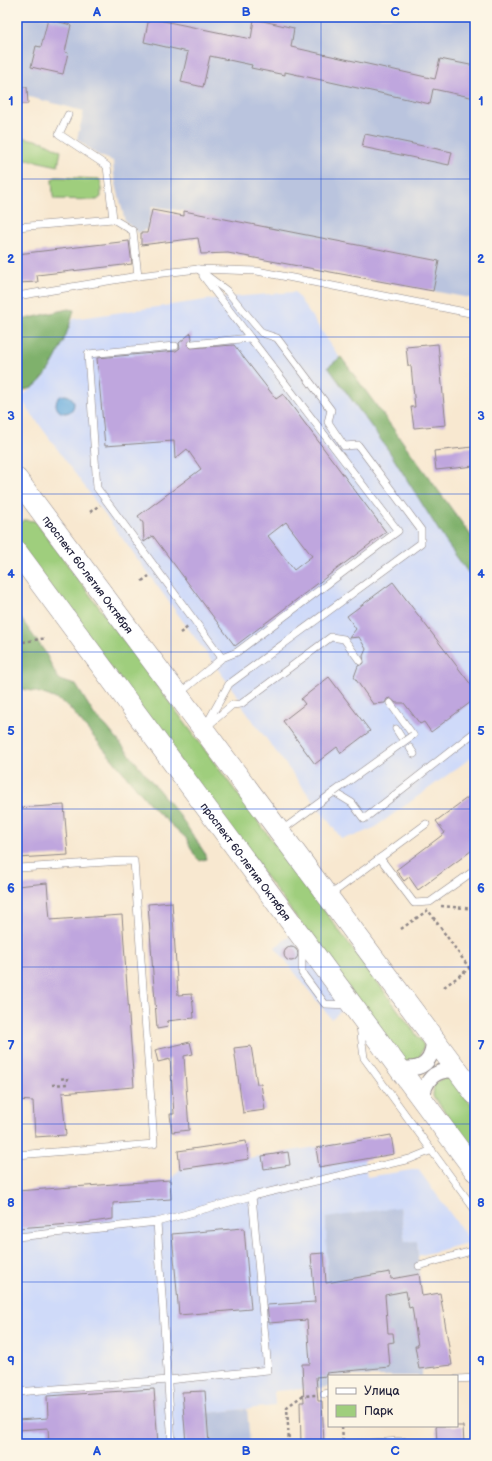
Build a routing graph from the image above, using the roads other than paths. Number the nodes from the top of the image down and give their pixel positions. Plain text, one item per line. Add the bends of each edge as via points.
1 (68, 115) dead end
2 (113, 219) junction
3 (17, 227) edge
4 (198, 269) junction
5 (138, 276) junction
6 (17, 296) edge
7 (475, 314) edge
8 (250, 338) junction
9 (192, 344) dead end
10 (175, 346) dead end
11 (17, 479) edge
12 (17, 552) edge
13 (222, 658) junction
14 (360, 661) dead end
15 (178, 694) junction
16 (390, 703) dead end
17 (204, 729) junction
18 (396, 730) dead end
19 (475, 732) edge
20 (401, 737) dead end
21 (334, 792) junction
22 (426, 824) dead end
23 (280, 831) junction
24 (380, 858) junction
25 (17, 868) edge
26 (475, 870) edge
27 (328, 896) junction
28 (356, 1009) junction
29 (434, 1039) junction
30 (400, 1068) junction
31 (458, 1071) junction
32 (475, 1094) edge
33 (422, 1100) junction
34 (432, 1150) junction
35 (17, 1154) edge
36 (475, 1171) edge
37 (252, 1196) junction
38 (475, 1210) edge
39 (157, 1222) junction
40 (17, 1237) edge
41 (475, 1250) edge
42 (419, 1266) dead end
43 (475, 1378) edge
44 (458, 1379) edge
45 (168, 1380) junction
46 (17, 1392) edge
47 (172, 1444) edge
48 (351, 1444) edge
49 (403, 1444) edge

1 - 2 lane via 59,134 108,166
2 - 3 lane
2 - 5 lane via 133,231
4 - 5 lane
4 - 7 lane via 257,271
4 - 8 lane
4 - 17 lane via 227,291 262,333 277,338 331,410 328,422 344,446 358,445 421,530 421,543 229,684
5 - 6 lane
8 - 9 lane
8 - 13 lane via 398,532 237,652
10 - 13 lane via 88,354 97,488
11 - 15 main road, проспект 60-летия Октября
12 - 28 main road, проспект 60-летия Октября
13 - 15 lane
14 - 17 lane via 344,639 331,637 241,704 232,706
15 - 17 main road, проспект 60-летия Октября
16 - 21 lane, bridge via 413,735
17 - 23 main road, проспект 60-летия Октября
18 - 20 lane
19 - 21 lane via 364,819 352,803
21 - 23 lane
22 - 24 lane
23 - 27 main road, проспект 60-летия Октября
24 - 26 lane via 414,903 430,902
24 - 27 lane
25 - 35 lane via 134,861 154,1144
27 - 29 main road, проспект 60-летия Октября
28 - 30 main road, проспект 60-летия Октября
28 - 34 lane via 364,1058
29 - 30 street via 433,1050 424,1065 418,1068
29 - 31 main road, проспект 60-летия Октября
30 - 33 main road, проспект 60-летия Октября
31 - 32 main road, проспект 60-летия Октября
31 - 33 street via 441,1071 433,1076 423,1091
33 - 36 main road, проспект 60-летия Октября
34 - 37 lane via 410,1159
34 - 38 lane
37 - 39 lane
37 - 45 lane via 268,1370
39 - 40 lane
39 - 45 lane
41 - 42 lane
43 - 44 lane
45 - 46 lane
45 - 47 lane
48 - 49 lane via 403,1441

